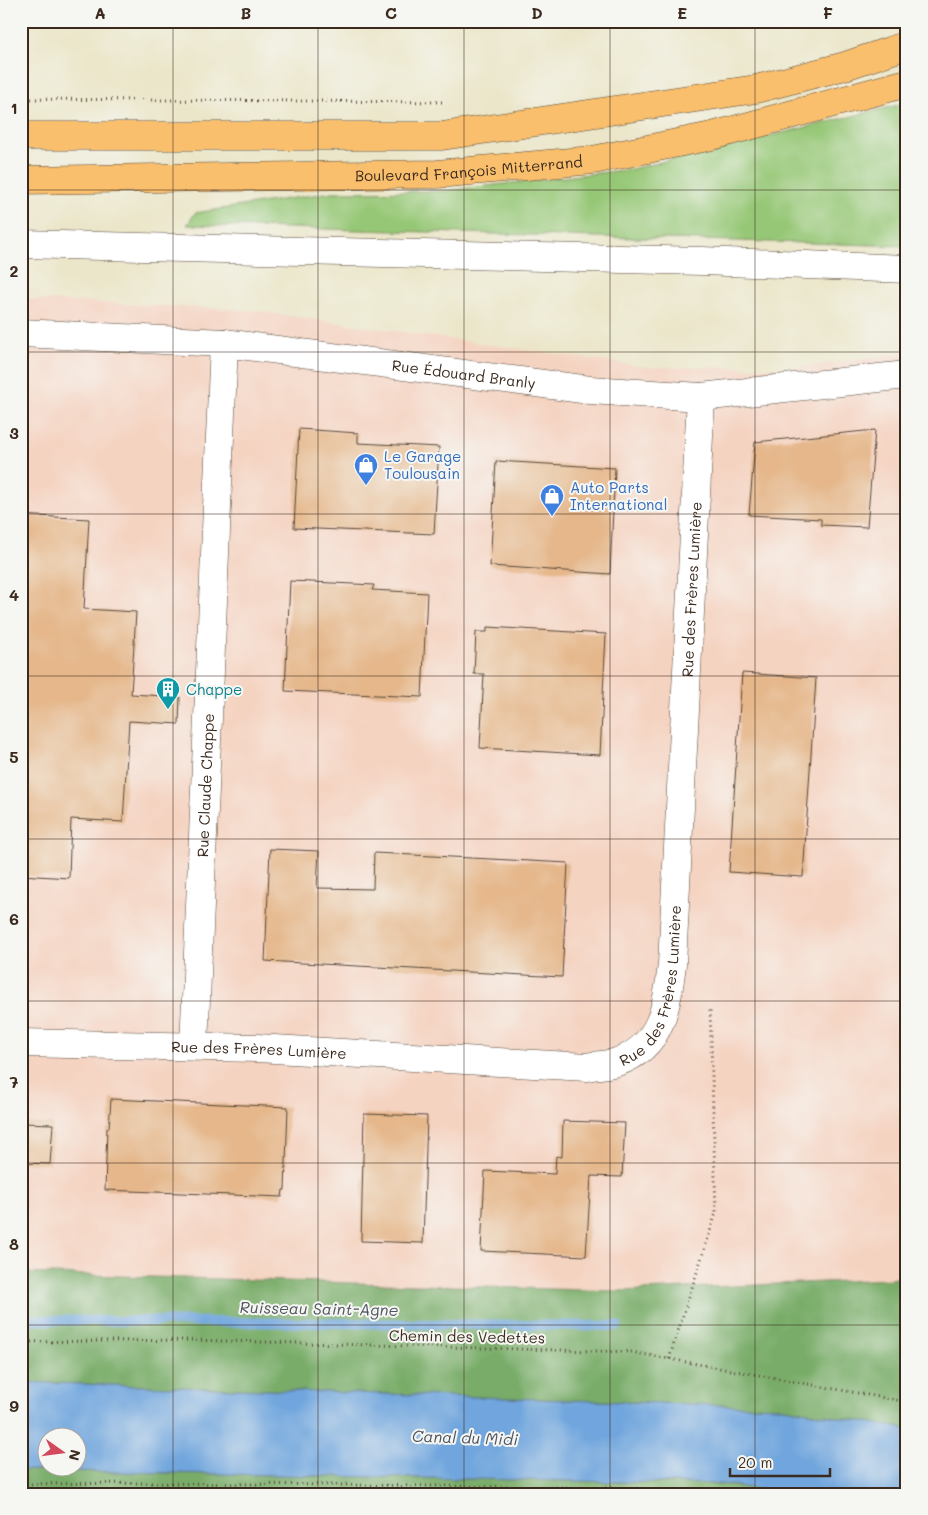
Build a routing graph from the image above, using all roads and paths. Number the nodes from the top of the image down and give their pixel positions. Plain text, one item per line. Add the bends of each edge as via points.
1 (907, 45) edge
2 (907, 83) edge
3 (21, 99) edge
4 (451, 102) dead end
5 (21, 136) edge
6 (21, 180) edge
7 (21, 244) edge
8 (907, 268) edge
9 (21, 333) edge
10 (224, 343) junction
11 (907, 375) edge
12 (701, 398) junction
13 (710, 1007) dead end
14 (21, 1043) edge
15 (194, 1046) junction
16 (21, 1342) edge
17 (669, 1358) junction
18 (907, 1402) edge
19 (21, 1484) edge
20 (688, 1494) edge

1 - 5 main road via 845,66 756,89 442,136
2 - 6 main road, Boulevard François Mitterrand via 712,136 593,160 437,174
3 - 4 path
7 - 8 street
9 - 10 street, Rue Édouard Branly
10 - 12 street, Rue Édouard Branly via 590,390
10 - 15 street, Rue Claude Chappe
11 - 12 street, Rue Édouard Branly
12 - 15 street, Rue des Frères Lumière via 672,964 666,1008 655,1034 636,1052 617,1062 587,1067
13 - 17 path via 716,1213
14 - 15 street, Rue des Frères Lumière
16 - 17 path, Chemin des Vedettes via 189,1340 631,1352
17 - 18 path, Chemin des Vedettes
19 - 20 path via 631,1488

